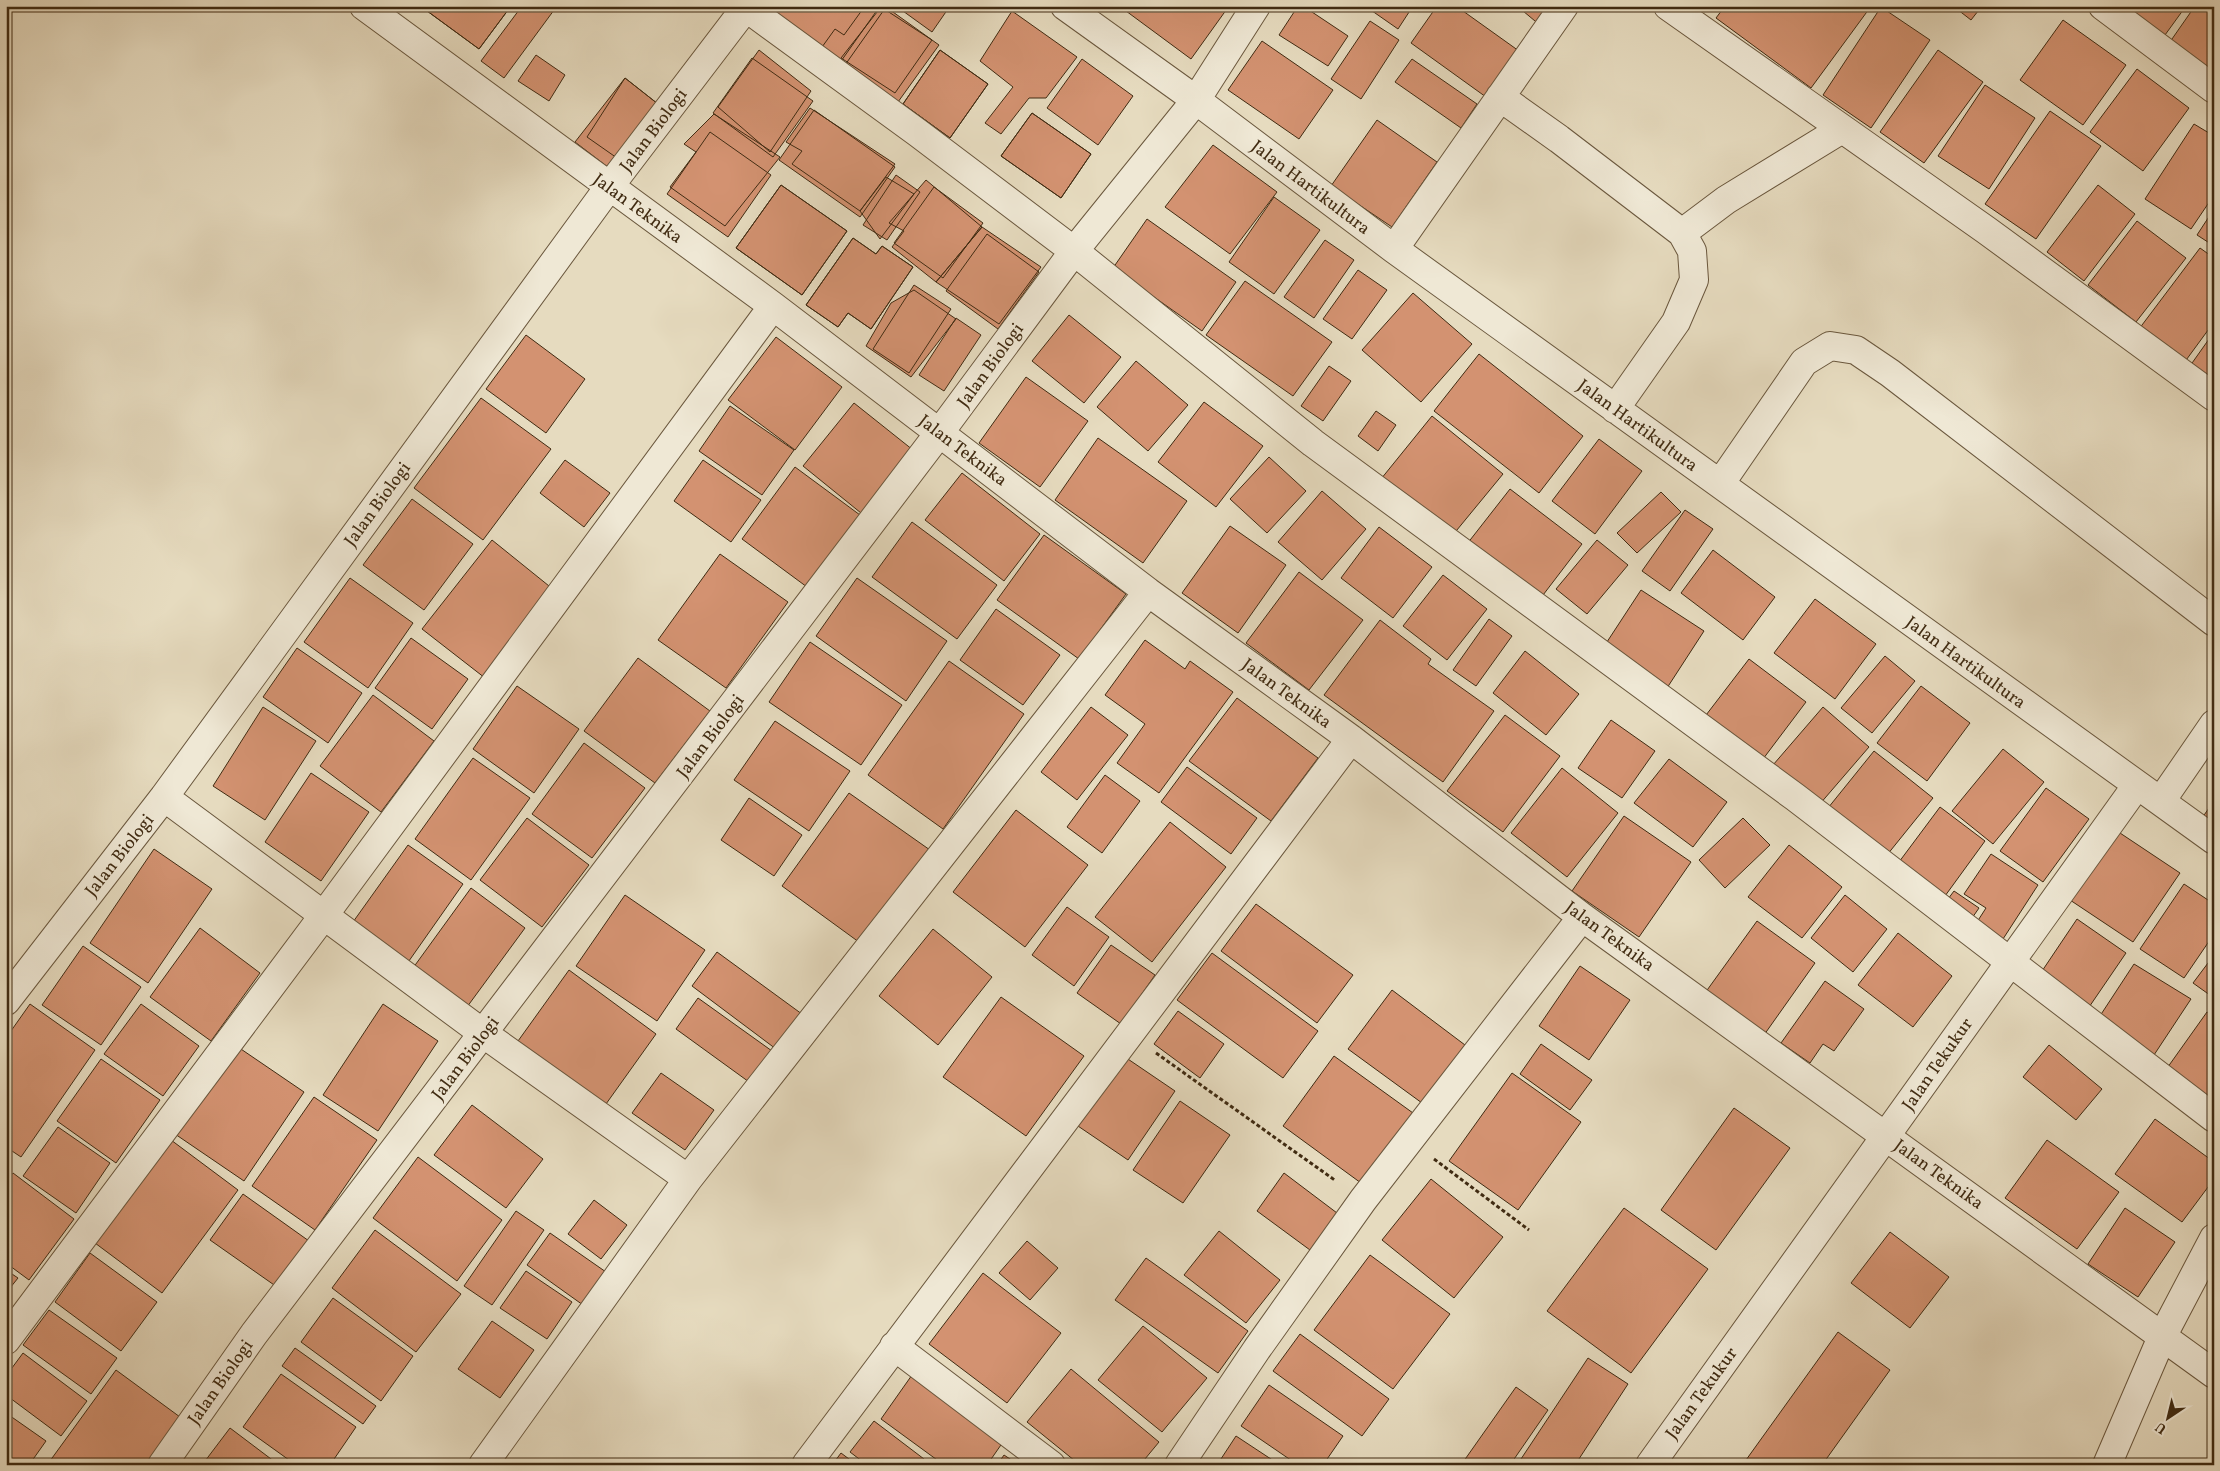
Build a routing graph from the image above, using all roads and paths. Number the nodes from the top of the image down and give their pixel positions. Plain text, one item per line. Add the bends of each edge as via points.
1 (364, 6) edge
2 (1065, 6) edge
3 (1256, 6) edge
4 (1564, 6) edge
5 (1668, 6) edge
6 (2103, 6) edge
7 (745, 7) edge
8 (2214, 89) edge
9 (1500, 97) junction
10 (1196, 100) junction
11 (1842, 129) junction
12 (609, 187) junction
13 (1682, 233) junction
14 (1394, 249) junction
15 (1074, 251) junction
16 (773, 306) junction
17 (2214, 397) edge
18 (1615, 409) junction
19 (940, 432) junction
20 (1720, 484) junction
21 (1148, 592) junction
22 (2214, 622) edge
23 (2214, 724) edge
24 (1351, 739) junction
25 (2137, 785) junction
26 (164, 797) junction
27 (2161, 801) junction
28 (2214, 840) edge
29 (324, 915) junction
30 (1582, 917) junction
31 (2009, 962) junction
32 (6, 1001) edge
33 (1128, 1033) junction
34 (484, 1034) junction
35 (2214, 1118) edge
36 (1886, 1136) junction
37 (1410, 1141) junction
38 (688, 1179) junction
39 (1363, 1200) junction
40 (1529, 1230) dead end
41 (2214, 1238) edge
42 (2162, 1337) junction
43 (6, 1340) edge
44 (894, 1346) junction
45 (2214, 1374) edge
46 (162, 1465) edge
47 (483, 1465) edge
48 (806, 1465) edge
49 (1051, 1465) edge
50 (1178, 1465) edge
51 (1650, 1465) edge
52 (2107, 1465) edge

1 - 12 street, Jalan Teknika
2 - 10 street, Jalan Hartikultura
3 - 10 street, Jalan Biologi
4 - 9 street
5 - 11 street
6 - 8 street
7 - 12 street, Jalan Biologi
7 - 15 street
9 - 13 street
9 - 14 street
10 - 14 street, Jalan Hartikultura
10 - 15 street, Jalan Biologi
11 - 13 street via 1726,200
11 - 17 street
12 - 16 street, Jalan Teknika
12 - 26 street, Jalan Biologi
13 - 18 street via 1692,251 1694,280 1676,322
14 - 18 street, Jalan Hartikultura
15 - 19 street, Jalan Biologi
15 - 31 street via 1313,443 1795,797
16 - 19 street, Jalan Teknika
16 - 29 street
18 - 20 street, Jalan Hartikultura
19 - 21 street, Jalan Teknika
19 - 34 street, Jalan Biologi
20 - 22 street via 1804,362 1830,346 1856,350
20 - 25 street, Jalan Hartikultura
21 - 24 street, Jalan Teknika
21 - 38 street
23 - 27 street
24 - 30 street, Jalan Teknika
24 - 33 street
25 - 27 street, Jalan Hartikultura
25 - 31 street, Jalan Tekukur
26 - 29 street
26 - 32 street, Jalan Biologi
27 - 28 street, Jalan Hartikultura
29 - 34 street
29 - 43 street
30 - 36 street, Jalan Teknika
30 - 37 street
31 - 35 street
31 - 36 street, Jalan Tekukur
33 - 39 path
33 - 44 street
34 - 38 street
34 - 46 street, Jalan Biologi via 254,1334
36 - 42 street, Jalan Teknika
36 - 51 street, Jalan Tekukur
37 - 39 street
37 - 40 path
38 - 47 street
39 - 50 street
41 - 42 street
42 - 45 street, Jalan Teknika
42 - 52 street
44 - 48 street
44 - 49 street

